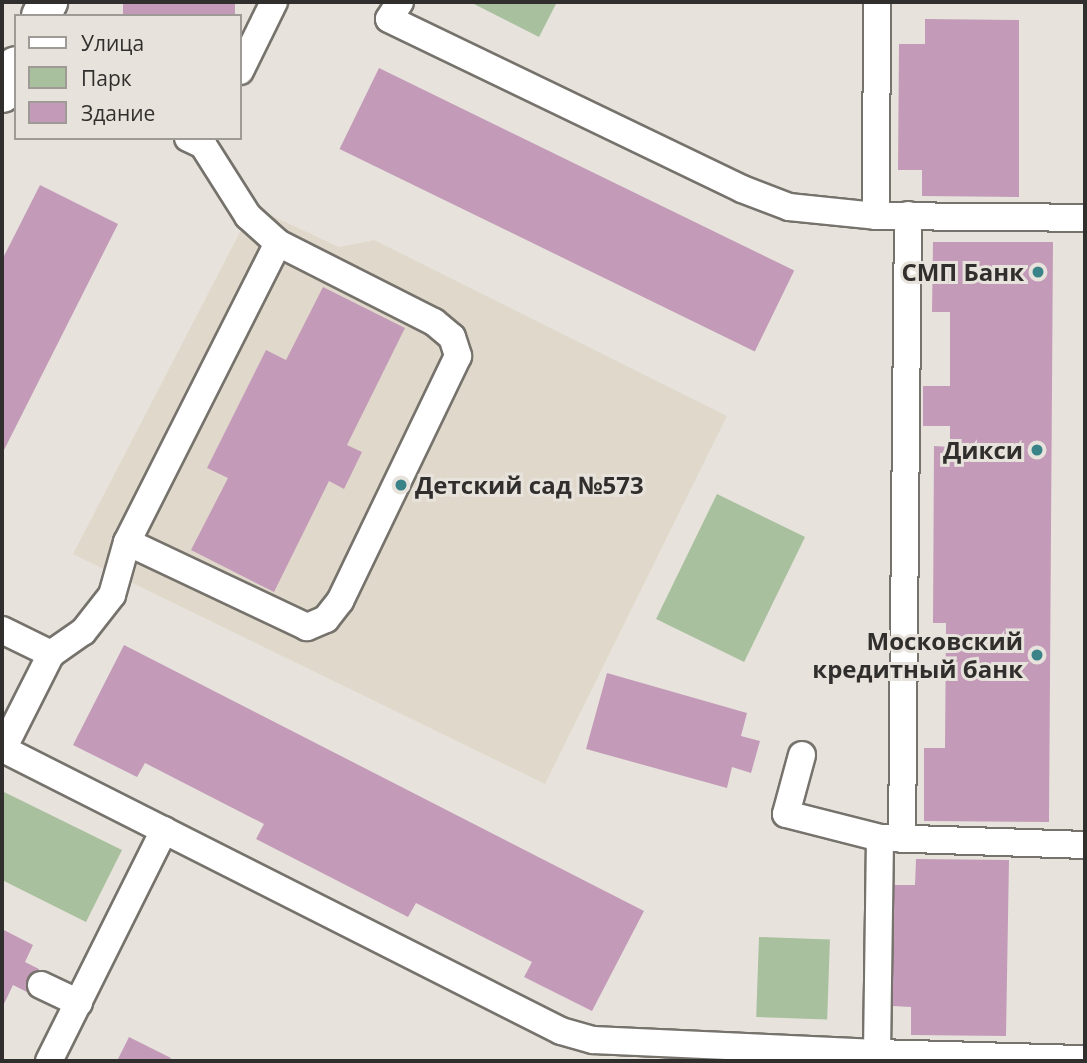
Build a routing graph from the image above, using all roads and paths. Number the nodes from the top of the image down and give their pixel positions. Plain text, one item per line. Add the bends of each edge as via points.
1 (274, 2) edge
2 (400, 2) edge
3 (877, 2) edge
4 (242, 67) edge
5 (14, 70) edge
6 (2, 93) edge
7 (199, 141) edge
8 (908, 215) junction
9 (876, 216) junction
10 (1085, 218) edge
11 (278, 243) junction
12 (127, 542) junction
13 (2, 630) edge
14 (51, 654) junction
15 (2, 750) edge
16 (802, 755) dead end
17 (164, 830) junction
18 (891, 838) junction
19 (1085, 845) edge
20 (41, 985) dead end
21 (79, 1003) junction
22 (892, 1057) edge
23 (1085, 1059) edge
24 (49, 1061) edge

1 - 4 lane
2 - 9 lane via 389,19 742,189 789,207
3 - 9 lane
5 - 6 street
7 - 11 lane via 248,216
8 - 9 lane
8 - 10 lane
8 - 18 lane
11 - 12 lane
11 - 12 lane via 434,322 452,337 458,356 453,379 341,601 326,619 306,627 283,621
12 - 14 lane via 112,595 83,632
13 - 14 lane
14 - 15 lane
15 - 17 lane
16 - 18 lane via 786,814
17 - 21 lane
17 - 22 lane via 561,1031 604,1041
18 - 19 lane
18 - 22 lane
20 - 21 lane
21 - 24 lane
22 - 23 lane

